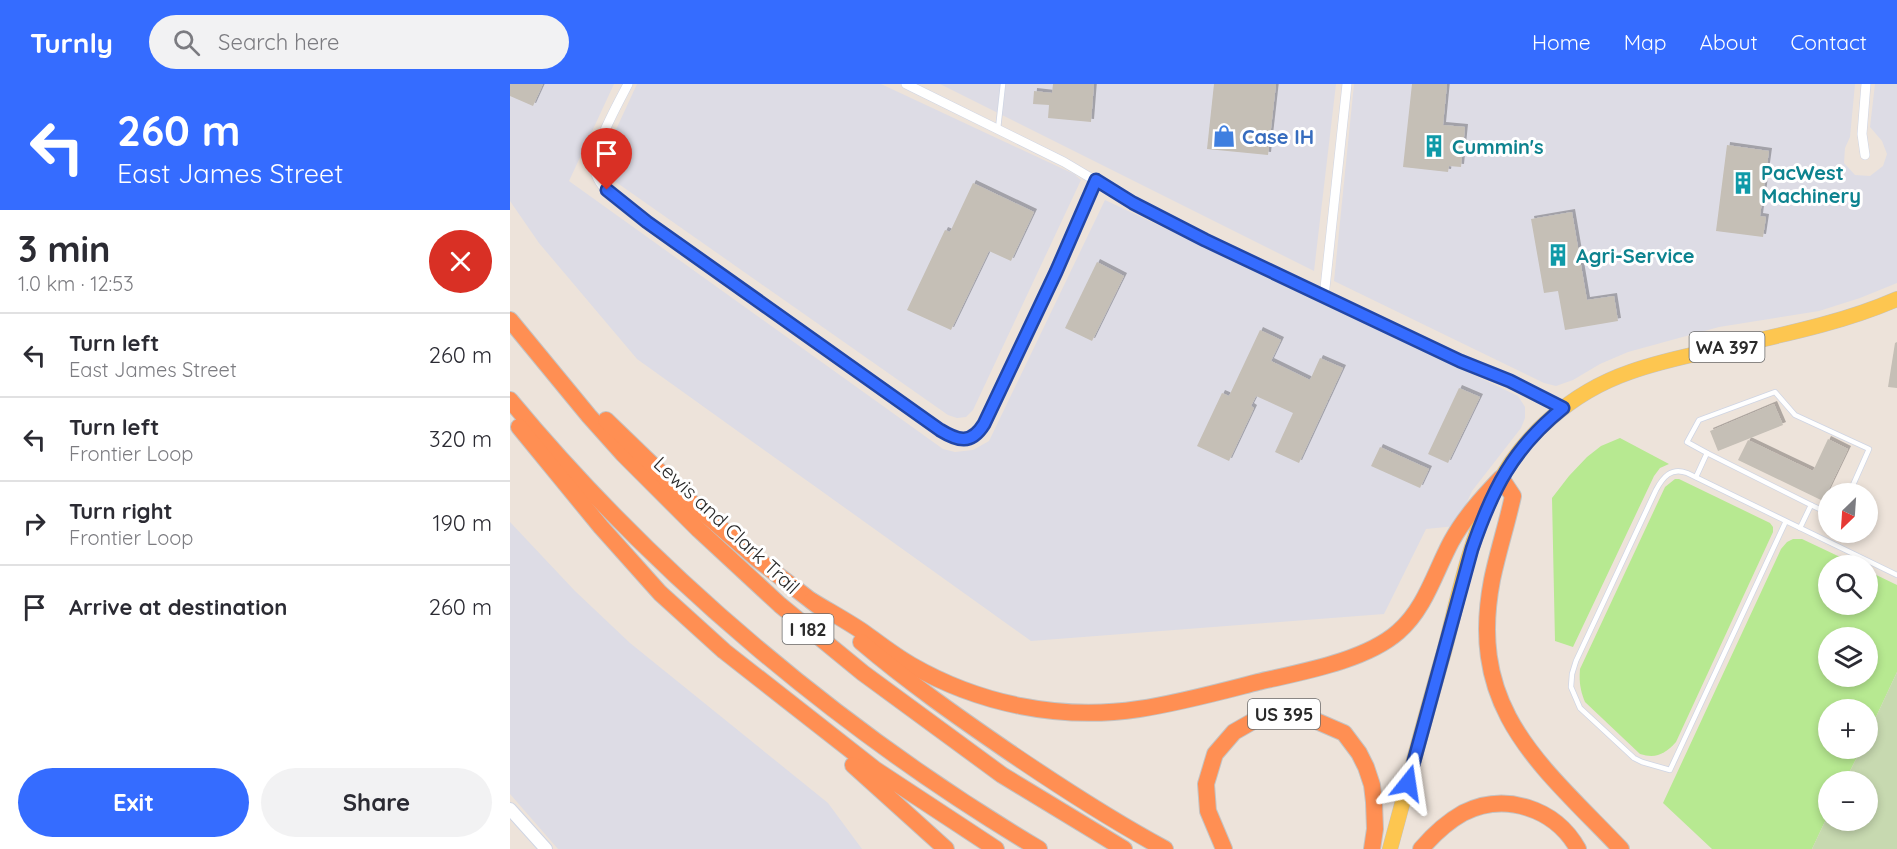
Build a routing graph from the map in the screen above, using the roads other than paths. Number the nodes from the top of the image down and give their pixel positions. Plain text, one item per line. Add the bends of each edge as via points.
1 (628, 84) edge
2 (906, 84) edge
3 (1003, 84) edge
4 (1347, 84) edge
5 (1866, 84) edge
6 (998, 129) junction
7 (1865, 155) dead end
8 (1096, 180) junction
9 (1323, 297) junction
10 (1897, 299) edge
11 (510, 320) edge
12 (538, 355) junction
13 (510, 400) edge
14 (1563, 408) junction
15 (510, 416) edge
16 (1707, 453) junction
17 (1696, 477) junction
18 (1501, 478) junction
19 (1854, 483) edge
20 (1812, 505) junction
21 (1818, 508) edge
22 (1786, 521) junction
23 (1800, 528) junction
24 (1897, 575) edge
25 (812, 601) junction
26 (785, 700) junction
27 (510, 809) edge
28 (546, 849) edge
29 (946, 849) edge
30 (996, 849) edge
31 (1039, 849) edge
32 (1124, 849) edge
33 (1165, 849) edge
34 (1224, 849) edge
35 (1372, 849) edge
36 (1390, 849) edge
37 (1421, 849) edge
38 (1578, 849) edge
39 (1621, 849) edge

1 - 8 street via 595,159 596,174 607,190 940,430 961,440 976,435 984,424
2 - 6 street
3 - 6 lane
4 - 9 street
5 - 7 street via 1862,134
6 - 8 street
8 - 9 street via 1150,212
9 - 14 street
10 - 14 main road, WA 397 via 1835,321 1658,363 1604,383
11 - 12 highway, Lewis and Clark Trail / I 182
12 - 25 highway via 691,502
12 - 32 highway, Lewis and Clark Trail / I 182 via 657,490 797,620 1002,775
13 - 31 highway, I 182 via 628,528 761,651 889,751
14 - 18 main road, WA 397 via 1530,439
15 - 26 highway via 660,593
16 - 17 lane
16 - 19 lane via 1687,442 1698,420 1775,392 1795,415 1869,449
16 - 20 lane
17 - 22 lane
17 - 22 lane via 1677,470 1660,482 1572,674 1571,687 1580,708 1638,760 1670,770
18 - 25 highway via 1462,523 1414,613 1386,641 1340,661 1138,709 1056,712 965,692 909,664
18 - 36 main road, WA 397 via 1472,549
18 - 39 highway via 1514,495 1492,581 1487,622 1496,688 1503,709 1530,751
20 - 21 lane
20 - 23 lane
22 - 23 lane
23 - 24 lane
25 - 33 highway via 927,695 1061,787
26 - 29 highway
26 - 30 highway via 876,770
27 - 28 street
34 - 35 highway, US 395 via 1208,811 1206,784 1215,754 1234,732 1262,716 1298,713 1344,733 1359,753 1372,785
37 - 38 highway via 1463,814 1505,803 1545,815 1566,831

